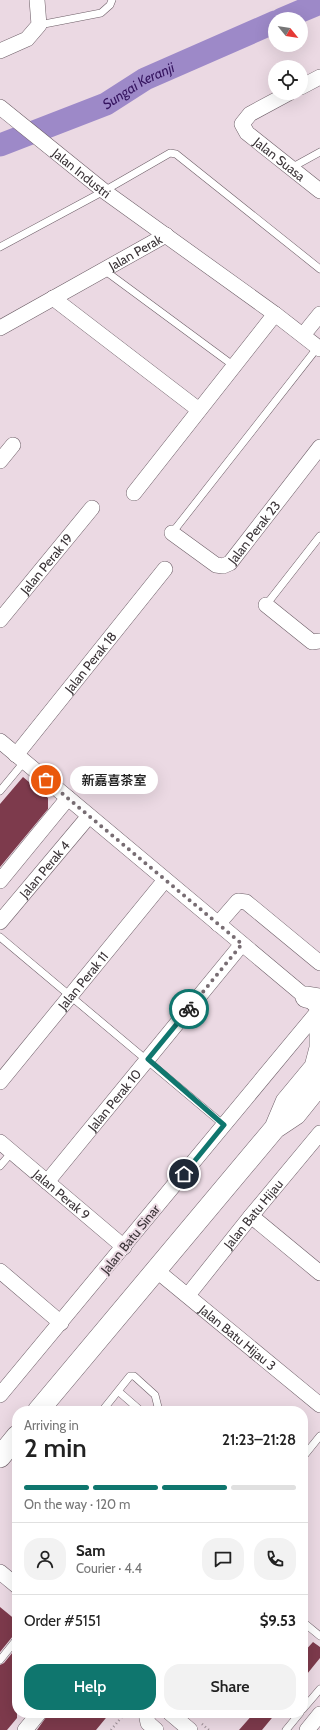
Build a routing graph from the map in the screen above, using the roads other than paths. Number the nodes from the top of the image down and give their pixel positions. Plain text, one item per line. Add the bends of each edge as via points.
1 (37, 0) edge
2 (112, 0) edge
3 (39, 25) junction
4 (0, 51) edge
5 (320, 76) edge
6 (308, 83) edge
7 (276, 100) edge
8 (4, 110) edge
9 (320, 152) edge
10 (291, 168) junction
11 (104, 191) junction
12 (320, 191) edge
13 (166, 235) junction
14 (0, 247) edge
15 (320, 268) edge
16 (104, 269) junction
17 (53, 298) junction
18 (275, 314) junction
19 (320, 314) edge
20 (0, 328) edge
21 (303, 335) junction
22 (319, 348) edge
23 (234, 366) junction
24 (199, 410) junction
25 (13, 445) dead end
26 (320, 447) edge
27 (0, 461) edge
28 (134, 492) dead end
29 (92, 508) dead end
30 (172, 533) joint
31 (320, 536) edge
32 (165, 569) dead end
33 (266, 605) joint
34 (0, 620) edge
35 (320, 641) edge
36 (0, 742) edge
37 (20, 758) junction
38 (0, 791) edge
39 (68, 798) junction
40 (89, 816) junction
41 (165, 880) junction
42 (0, 881) edge
43 (0, 922) edge
44 (218, 924) junction
45 (0, 936) edge
46 (242, 944) junction
47 (320, 963) edge
48 (71, 996) junction
49 (316, 1004) edge
50 (148, 1059) junction
51 (318, 1071) edge
52 (0, 1082) edge
53 (224, 1125) junction
54 (318, 1140) edge
55 (6, 1147) edge
56 (0, 1166) edge
57 (47, 1182) junction
58 (251, 1216) junction
59 (124, 1247) junction
60 (156, 1270) junction
61 (0, 1271) edge
62 (320, 1273) edge
63 (188, 1295) junction
64 (61, 1323) junction
65 (118, 1391) junction
66 (0, 1395) edge
67 (320, 1405) edge
68 (42, 1406) edge
69 (106, 1406) edge
70 (136, 1406) edge
71 (158, 1406) edge
72 (320, 1436) edge
73 (12, 1442) edge
74 (308, 1451) edge
75 (0, 1456) edge
76 (0, 1572) edge
77 (12, 1582) edge
78 (308, 1626) edge
79 (320, 1636) edge
80 (12, 1645) edge
81 (0, 1660) edge
82 (320, 1689) edge
83 (308, 1704) edge
84 (320, 1714) edge
85 (35, 1718) edge
86 (147, 1718) edge
87 (176, 1718) edge
88 (296, 1718) edge
89 (25, 1730) edge
90 (156, 1730) edge
91 (190, 1730) edge
92 (286, 1730) edge
93 (306, 1730) edge

1 - 3 street
2 - 3 lane via 101,13
3 - 4 street via 27,39
5 - 6 street
7 - 10 street, Jalan Suasa via 250,114 242,124 247,133
8 - 11 street, Jalan Industri
9 - 10 lane
10 - 12 street, Jalan Suasa
11 - 13 street, Jalan Industri
11 - 14 lane
11 - 15 lane via 170,153 176,154
13 - 16 street, Jalan Perak
13 - 18 street, Jalan Perak
16 - 17 street, Jalan Perak
16 - 23 lane
17 - 20 street, Jalan Perak
17 - 24 street
18 - 21 street, Jalan Perak
18 - 23 street
19 - 21 street
21 - 22 street, Jalan Perak
22 - 30 lane
23 - 24 street
24 - 28 street
25 - 27 street
26 - 30 street, Jalan Perak 23 via 230,563 216,565
29 - 34 street, Jalan Perak 19
31 - 33 lane
32 - 37 street, Jalan Perak 18
33 - 35 street via 312,642
36 - 37 street
37 - 38 lane
37 - 39 street
39 - 40 street
39 - 42 street, Jalan Perak 4
40 - 41 street
40 - 43 street, Jalan Perak 4
41 - 44 street
41 - 48 street, Jalan Perak 11
44 - 46 street
44 - 47 street via 238,901 246,902
45 - 48 lane
46 - 49 street
46 - 50 street, Jalan Perak 10
48 - 50 lane
48 - 52 street, Jalan Perak 11
49 - 51 street via 320,1048
49 - 53 street, Jalan Batu Sinar
50 - 53 lane
50 - 57 street, Jalan Perak 10
51 - 60 street via 286,1102 275,1128
53 - 59 street, Jalan Batu Sinar
54 - 58 street, Jalan Batu Hijau
55 - 56 lane
55 - 57 street, Jalan Perak 9
57 - 59 street, Jalan Perak 9
58 - 62 street
58 - 63 street, Jalan Batu Hijau
59 - 64 street, Jalan Batu Sinar
60 - 63 street, Jalan Batu Hijau 3
60 - 68 street
61 - 64 street
63 - 67 street, Jalan Batu Hijau 3
64 - 66 street, Jalan Batu Sinar
65 - 69 lane
65 - 70 lane
65 - 71 lane via 130,1376 136,1377 155,1395
72 - 74 lane
73 - 75 street
76 - 77 street
78 - 79 lane
80 - 81 lane
82 - 83 lane
84 - 93 street
85 - 89 street
86 - 90 street via 148,1723
87 - 91 street
88 - 92 lane

